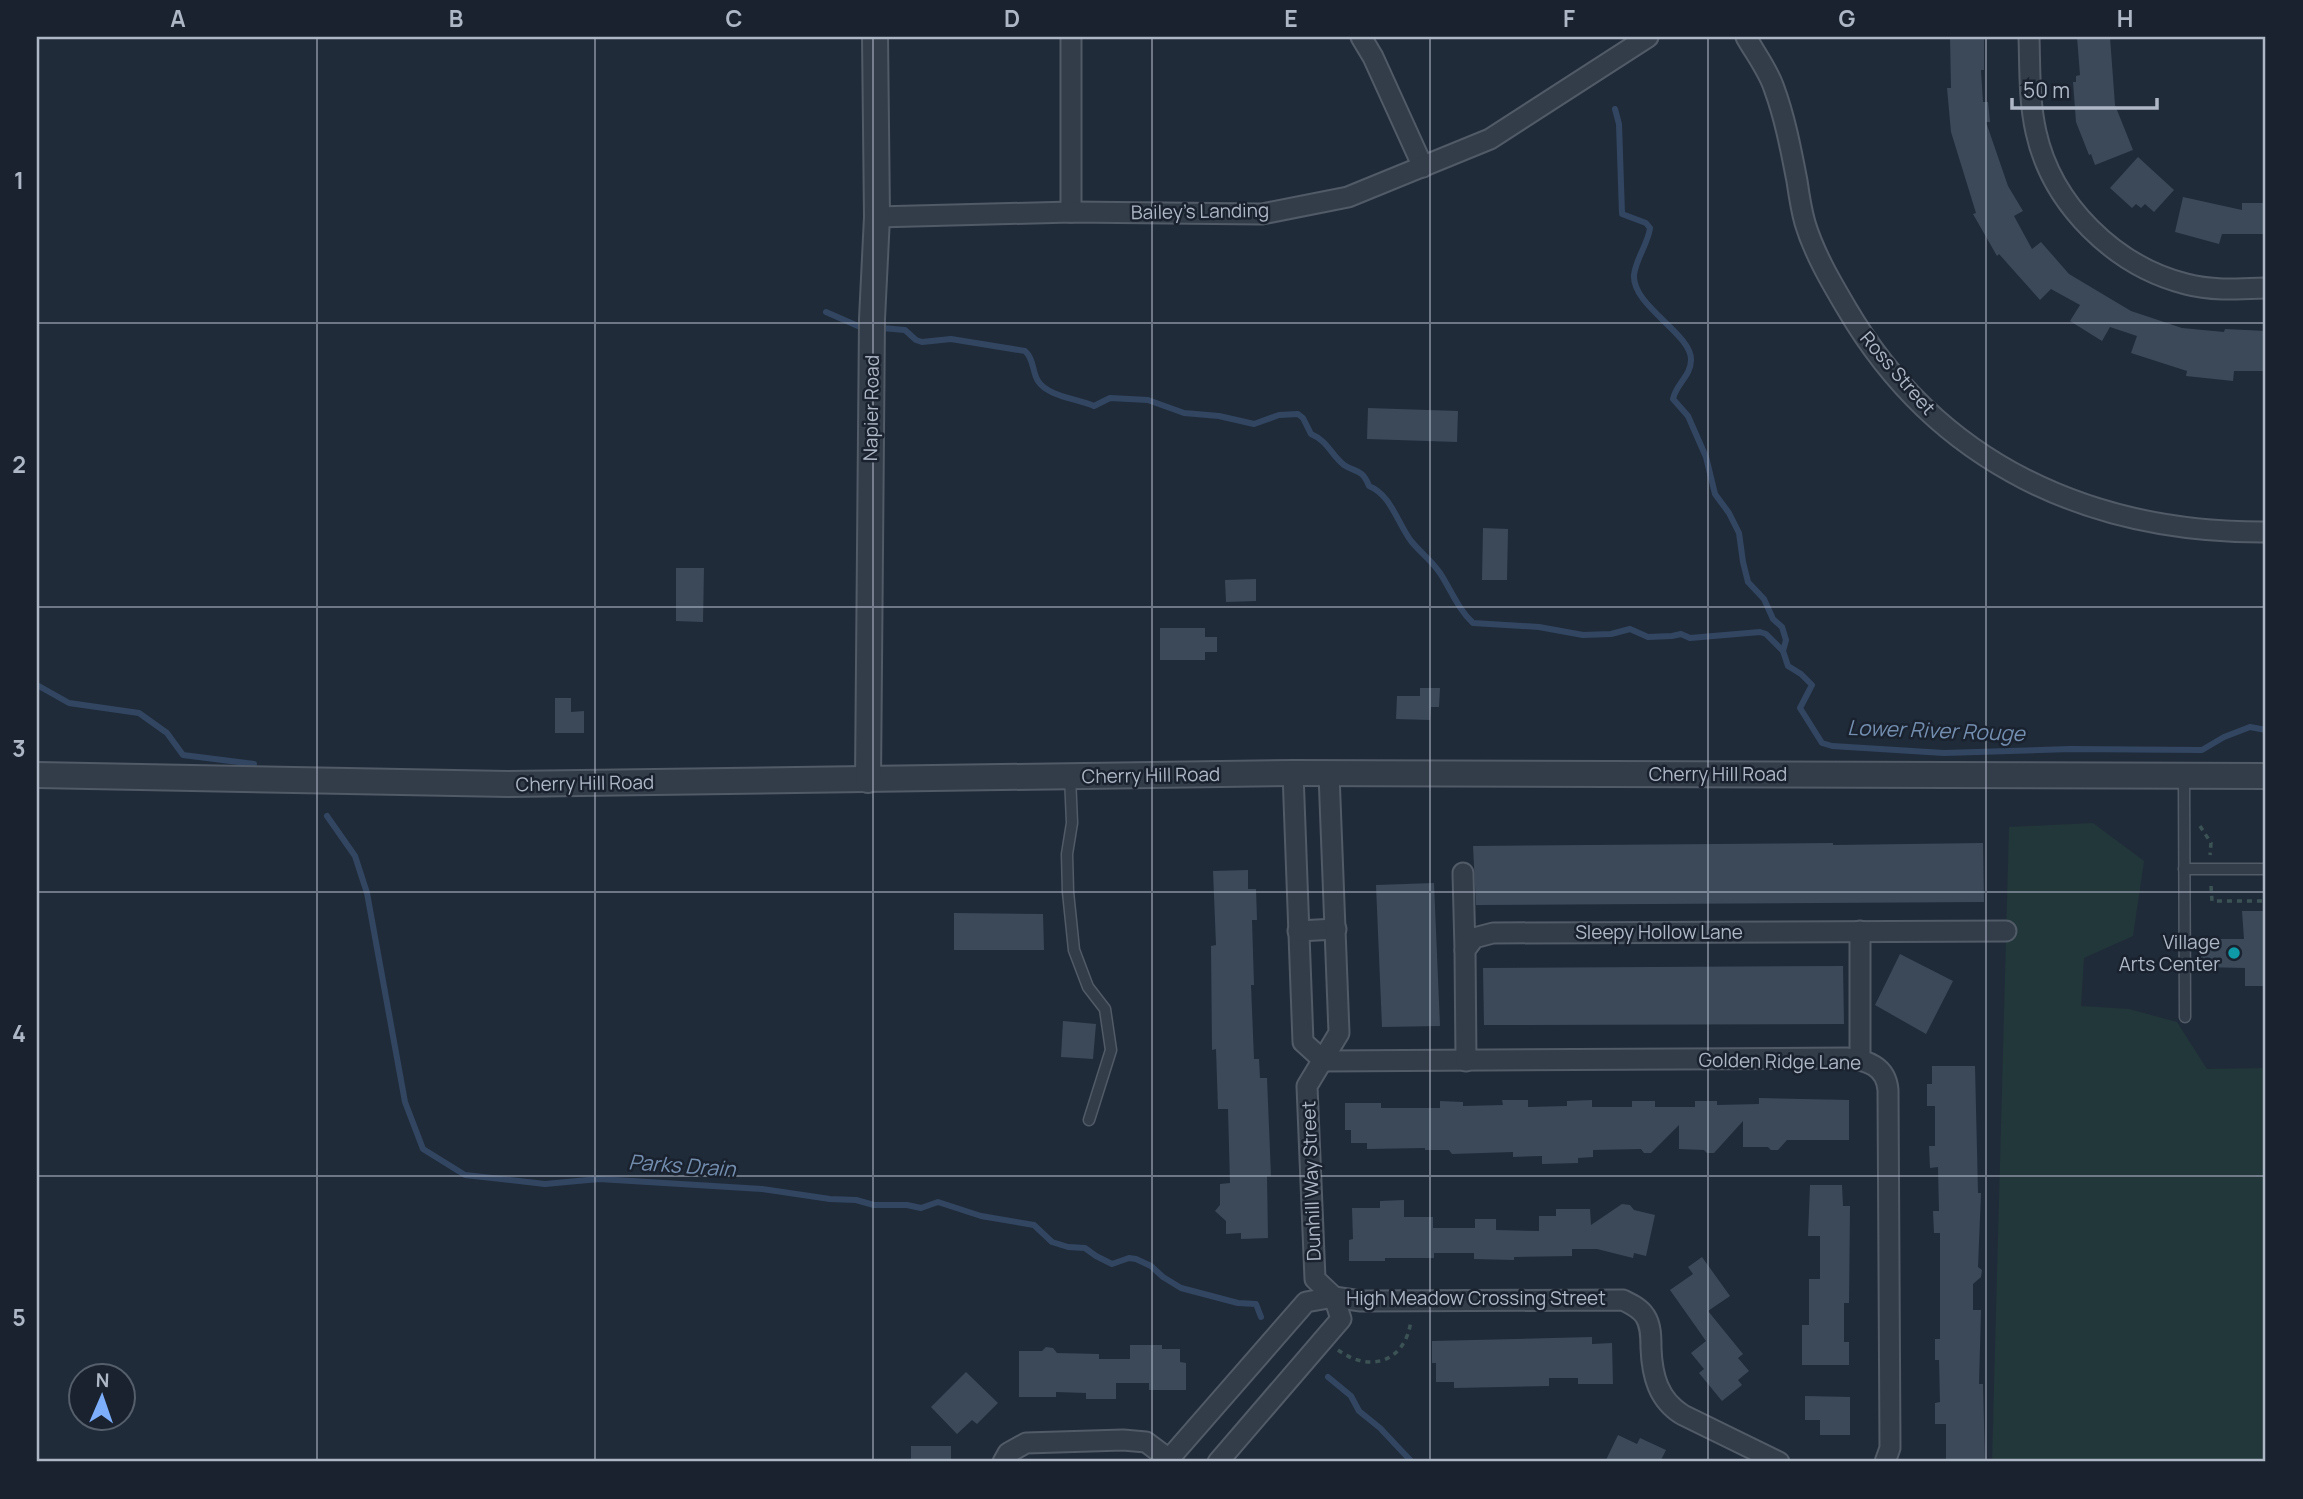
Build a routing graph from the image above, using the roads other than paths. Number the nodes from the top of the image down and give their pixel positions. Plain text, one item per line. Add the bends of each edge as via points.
1 (876, 37) edge
2 (1071, 37) edge
3 (1361, 37) edge
4 (1648, 37) edge
5 (1746, 37) edge
6 (2029, 37) edge
7 (1423, 167) junction
8 (1071, 212) junction
9 (877, 217) junction
10 (2266, 288) edge
11 (2266, 531) edge
12 (1293, 773) junction
13 (1329, 774) junction
14 (37, 775) edge
15 (1070, 776) junction
16 (2266, 776) edge
17 (2185, 777) junction
18 (868, 780) junction
19 (2184, 869) junction
20 (2266, 869) edge
21 (1463, 873) dead end
22 (1336, 929) junction
23 (1298, 931) junction
24 (1860, 931) junction
25 (2006, 931) dead end
26 (1465, 950) junction
27 (2185, 1017) dead end
28 (1860, 1060) junction
29 (1324, 1061) junction
30 (1466, 1061) junction
31 (1089, 1119) dead end
32 (1334, 1297) junction
33 (1171, 1461) edge
34 (1003, 1462) edge
35 (1218, 1462) edge
36 (1779, 1462) edge
37 (1885, 1462) edge

1 - 9 street, Napier Road
2 - 8 street
3 - 7 street
4 - 7 street, Bailey's Landing via 1490,139
5 - 11 street, Ross Street via 1774,86 1805,223 1829,278 1864,338 1912,396 1971,446 2014,474 2074,502 2167,526
6 - 10 street via 2031,102 2040,148 2068,203 2092,230 2134,264 2187,284
7 - 8 street, Bailey's Landing via 1349,197 1262,214
8 - 9 street, Bailey's Landing
9 - 18 street, Napier Road
12 - 13 street, Cherry Hill Road
12 - 15 street, Cherry Hill Road
12 - 23 street
13 - 17 street, Cherry Hill Road
13 - 22 street, Dunhill Way Street
14 - 18 street, Cherry Hill Road via 508,784
15 - 18 street, Cherry Hill Road
15 - 31 lane via 1072,823 1067,854 1074,950 1088,987 1105,1009 1111,1050
16 - 17 street, Cherry Hill Road
17 - 19 lane
19 - 20 lane
19 - 27 lane
21 - 26 street
22 - 23 street
22 - 29 street, Dunhill Way Street via 1339,1033
23 - 29 street via 1303,1042
24 - 25 street, Sleepy Hollow Lane
24 - 26 street, Sleepy Hollow Lane via 1493,933 1474,938
24 - 28 street
26 - 30 street
28 - 30 street, Golden Ridge Lane
28 - 37 street, Golden Ridge Lane via 1877,1067 1887,1084 1890,1448
29 - 30 street, Golden Ridge Lane
29 - 32 street, Dunhill Way Street via 1307,1086 1315,1279
32 - 33 street via 1306,1302
32 - 35 street via 1341,1319
32 - 36 street, High Meadow Crossing Street via 1361,1301 1623,1300 1649,1324 1653,1374 1671,1406
33 - 34 street via 1146,1442 1123,1440 1026,1443 1008,1453

